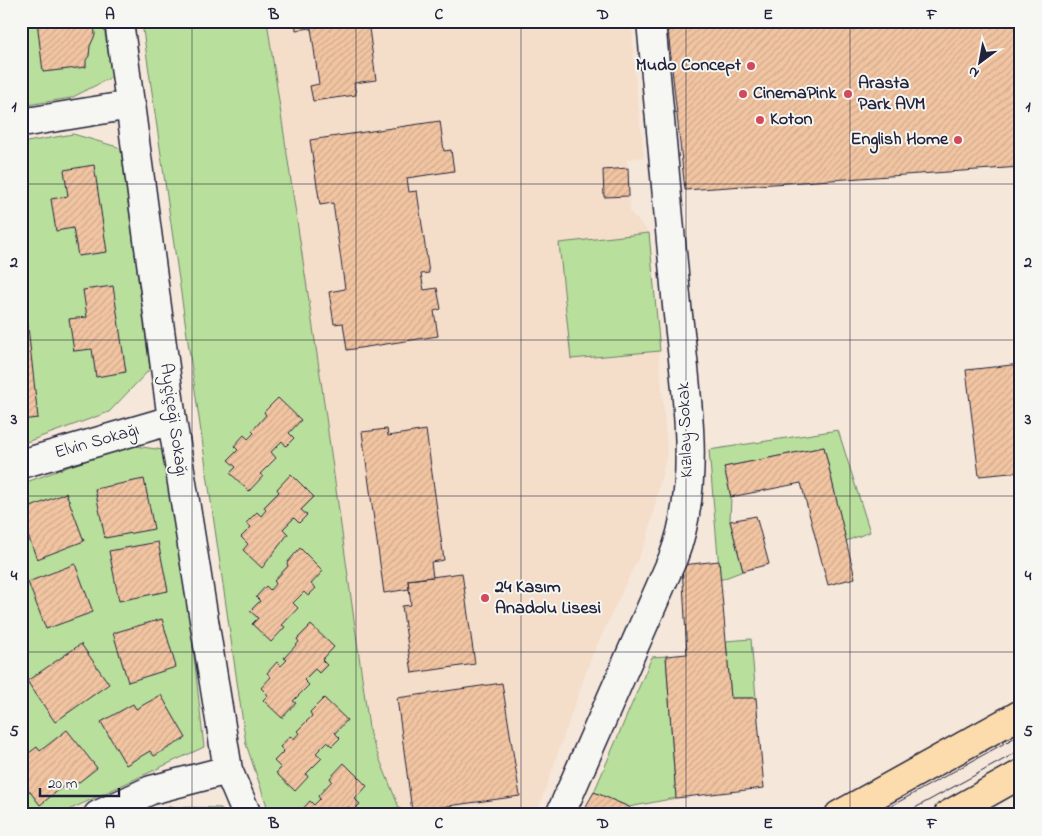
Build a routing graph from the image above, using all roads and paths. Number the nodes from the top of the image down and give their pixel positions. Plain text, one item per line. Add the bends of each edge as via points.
1 (119, 21) edge
2 (651, 21) edge
3 (131, 105) junction
4 (21, 123) edge
5 (172, 420) junction
6 (21, 464) edge
7 (1021, 714) edge
8 (228, 770) junction
9 (1021, 774) edge
10 (98, 815) edge
11 (247, 815) edge
12 (560, 815) edge
13 (839, 815) edge
14 (948, 815) edge

1 - 3 street, Ayçiçeği Sokağı
2 - 12 street, Kızılay Sokak via 689,434 688,508 674,558
3 - 4 street
3 - 5 street, Ayçiçeği Sokağı
5 - 6 street, Elvin Sokağı
5 - 8 street, Ayçiçeği Sokağı
7 - 13 main road
8 - 10 street via 151,790
8 - 11 street, Ayçiçeği Sokağı
9 - 14 main road

